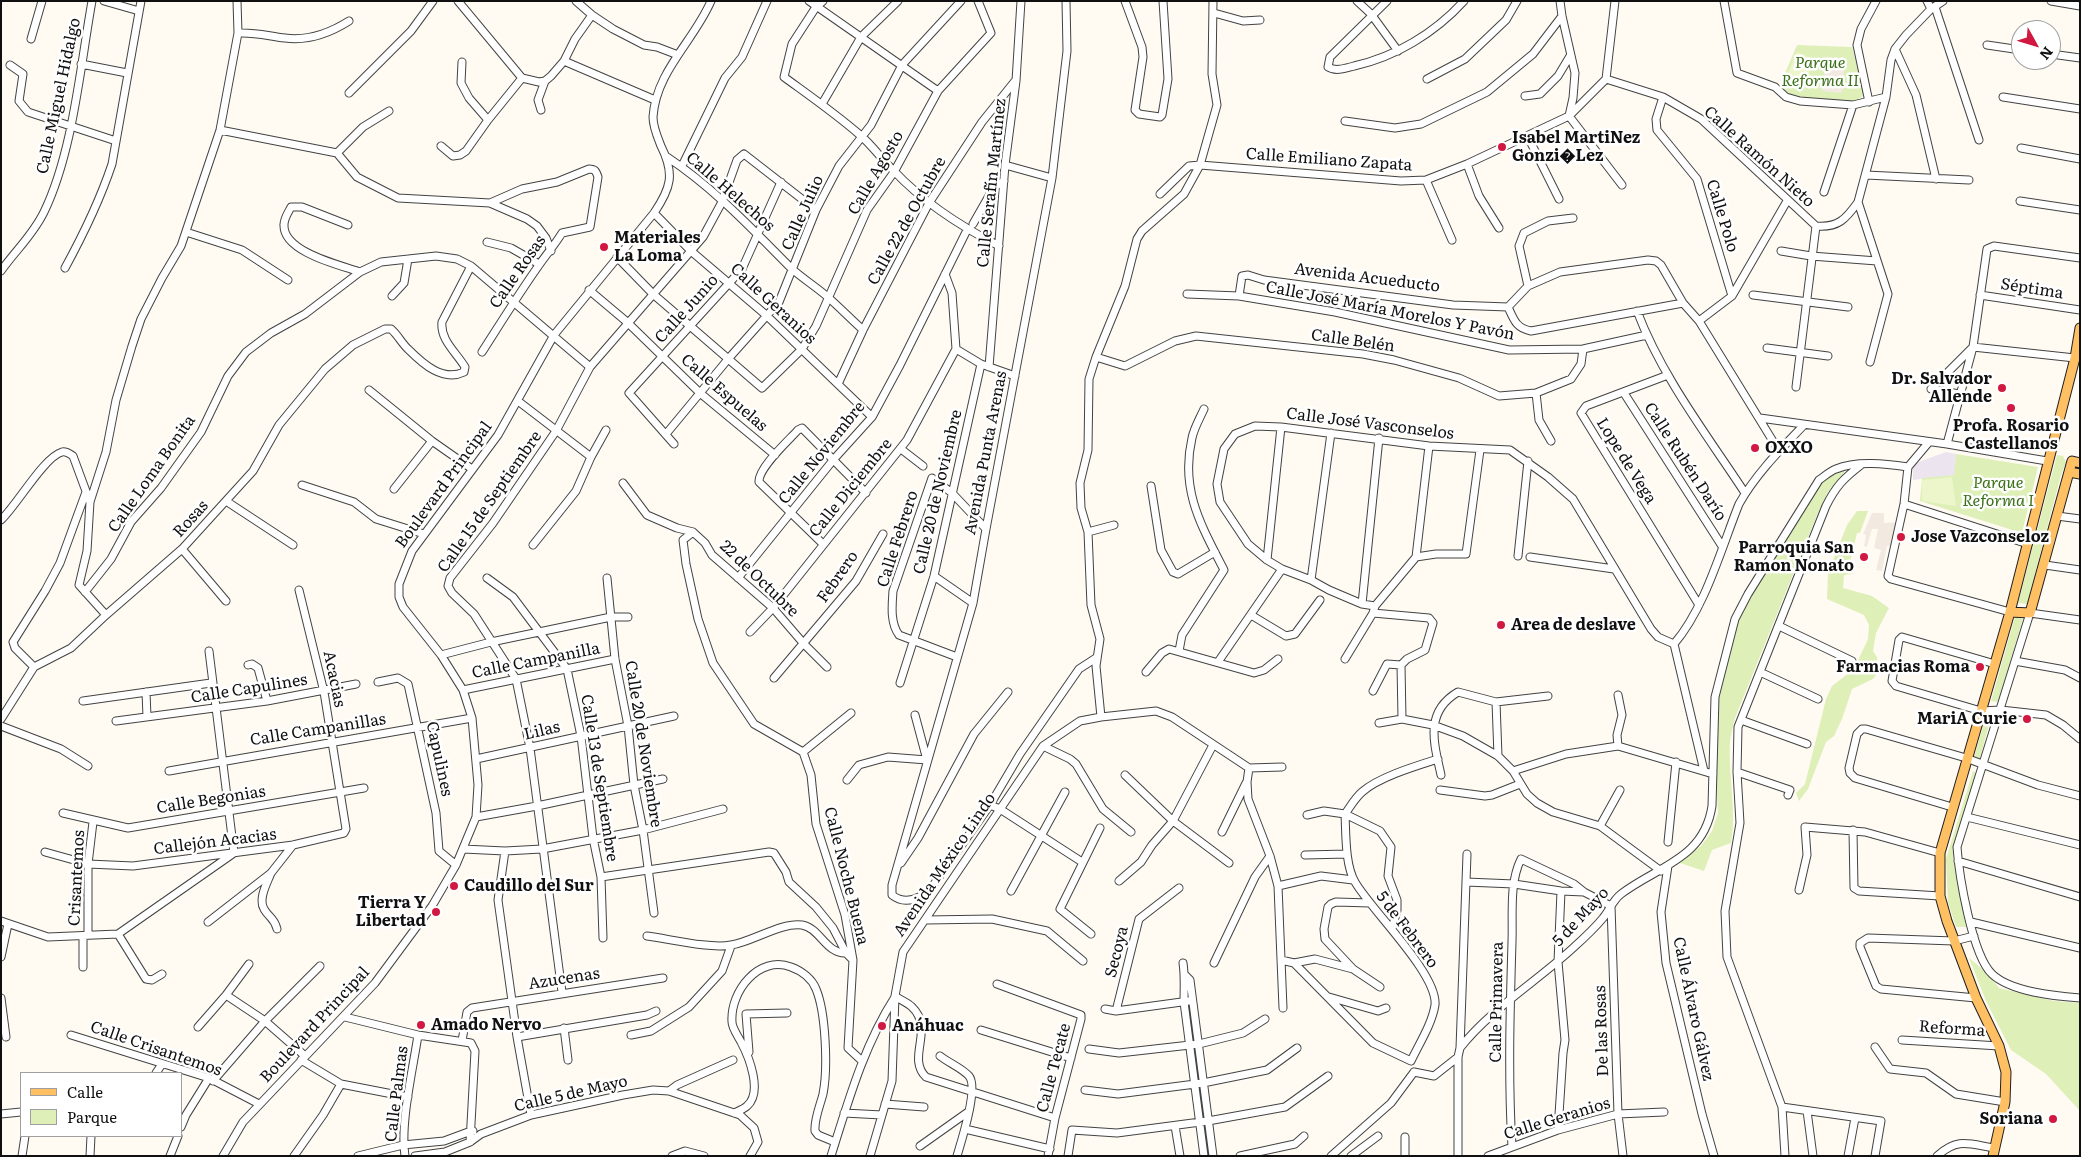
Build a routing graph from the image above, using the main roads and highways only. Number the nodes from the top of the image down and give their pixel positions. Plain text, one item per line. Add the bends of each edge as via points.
1 (2080, 328) edge
2 (2076, 462) edge
3 (2069, 472) junction
4 (2080, 474) edge
5 (2010, 612) junction
6 (1993, 1152) edge

1 - 5 main road
2 - 3 main road
3 - 4 main road
3 - 5 main road via 2030,613
5 - 6 main road via 1940,853 1940,896 1954,941 1999,1046 2006,1072 2004,1102

